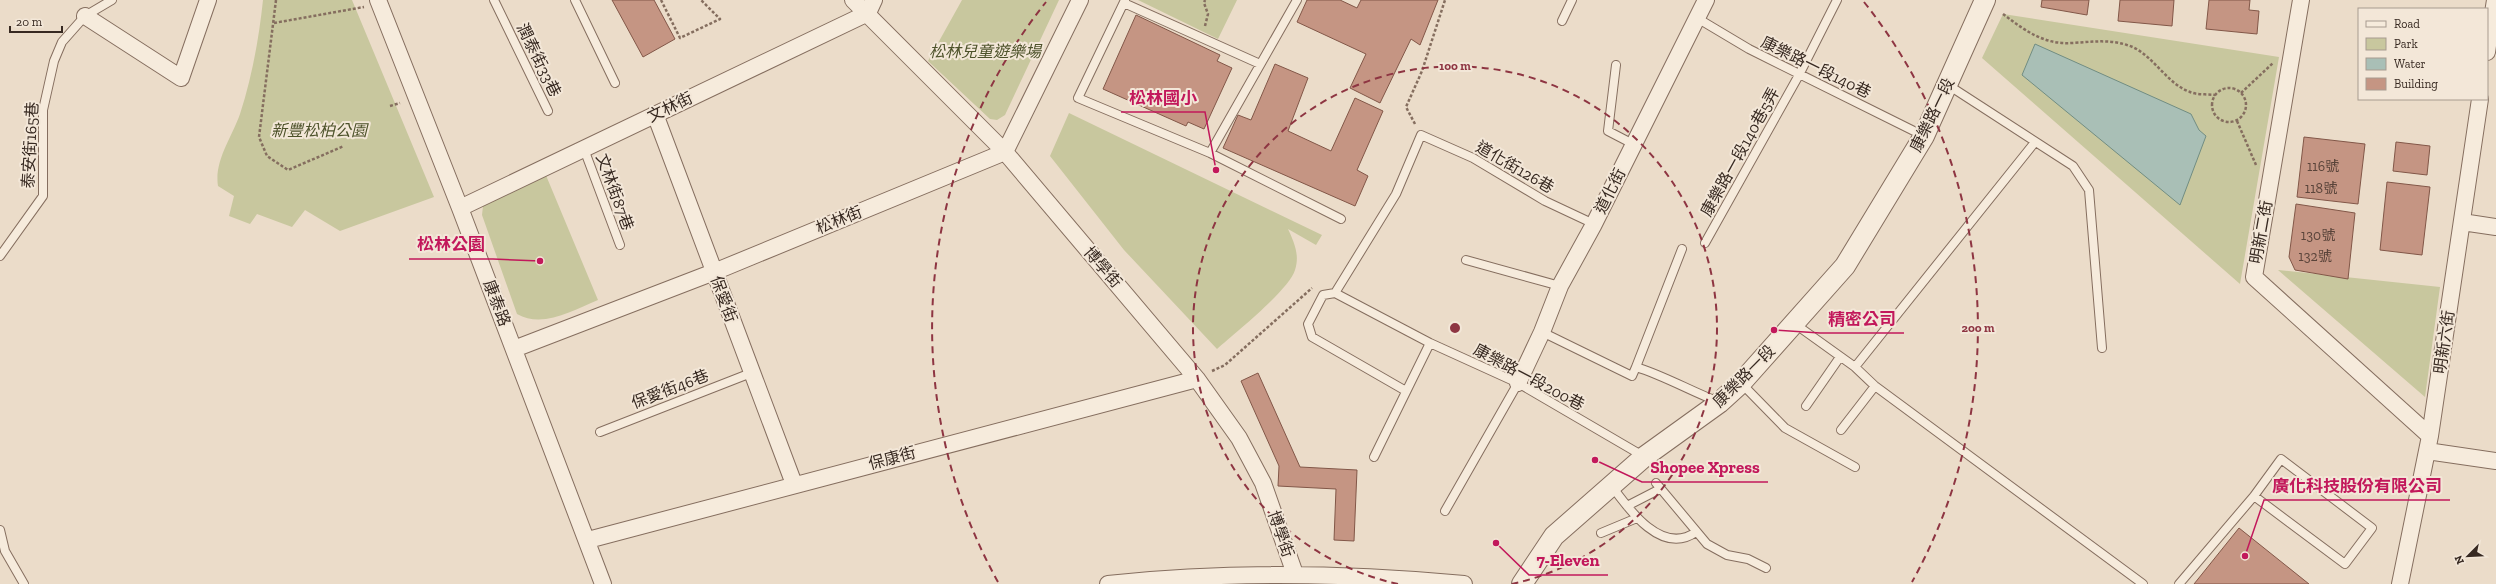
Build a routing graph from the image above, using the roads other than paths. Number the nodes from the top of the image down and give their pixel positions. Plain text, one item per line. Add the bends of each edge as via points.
1 (112, 0) edge
2 (208, 0) edge
3 (494, 0) edge
4 (576, 0) edge
5 (854, 0) edge
6 (1080, 0) edge
7 (1297, 0) edge
8 (1572, 0) edge
9 (1706, 0) edge
10 (1837, 0) edge
11 (1985, 0) edge
12 (2301, 0) edge
13 (2495, 0) edge
14 (382, 1) edge
15 (1124, 1) edge
16 (871, 7) edge
17 (85, 16) junction
18 (1697, 18) junction
19 (1562, 21) dead end
20 (2488, 46) edge
21 (1260, 64) junction
22 (1616, 65) dead end
23 (1799, 75) junction
24 (615, 83) dead end
25 (1948, 85) junction
26 (2480, 100) edge
27 (548, 111) dead end
28 (655, 114) junction
29 (1924, 136) junction
30 (2035, 142) junction
31 (1633, 144) junction
32 (584, 149) junction
33 (1005, 152) junction
34 (1210, 153) junction
35 (460, 208) junction
36 (1341, 219) dead end
37 (2462, 222) junction
38 (1594, 224) junction
39 (2496, 227) edge
40 (1705, 243) dead end
41 (620, 245) dead end
42 (1682, 249) dead end
43 (0, 256) edge
44 (1466, 260) dead end
45 (714, 272) junction
46 (1560, 286) junction
47 (1335, 293) junction
48 (1795, 324) junction
49 (1542, 332) junction
50 (1430, 343) junction
51 (2102, 348) dead end
52 (514, 349) junction
53 (1840, 357) junction
54 (1636, 367) junction
55 (1855, 367) junction
56 (751, 372) junction
57 (1197, 379) junction
58 (1518, 383) junction
59 (1741, 383) junction
60 (1875, 386) junction
61 (1406, 391) junction
62 (1719, 403) junction
63 (1806, 406) dead end
64 (1841, 430) dead end
65 (600, 432) dead end
66 (2430, 436) junction
67 (2427, 451) junction
68 (1374, 457) dead end
69 (1644, 457) junction
70 (2496, 461) edge
71 (1855, 467) dead end
72 (794, 484) junction
73 (1610, 485) junction
74 (2254, 496) junction
75 (1627, 506) junction
76 (1444, 511) dead end
77 (1637, 518) junction
78 (0, 530) edge
79 (1696, 532) junction
80 (1601, 533) dead end
81 (588, 540) junction
82 (1766, 568) dead end
83 (1294, 574) junction
84 (24, 584) edge
85 (603, 584) edge
86 (1108, 584) edge
87 (1464, 584) edge
88 (1522, 584) edge
89 (2143, 584) edge
90 (2179, 584) edge
91 (2400, 584) edge

1 - 17 lane, 泰安街165巷
2 - 17 street via 181,78
3 - 27 lane, 潤泰街33巷
4 - 24 lane
5 - 16 street, 博學街
6 - 33 street
7 - 21 lane
8 - 19 lane
9 - 18 street, 道化街
10 - 23 lane, 康樂路一段140巷5弄
11 - 25 street, 康樂路一段
12 - 66 street, 明新二街 via 2254,277
13 - 20 street
14 - 35 street, 康泰路
15 - 21 lane
15 - 34 lane via 1078,98
16 - 28 street, 文林街
16 - 33 street, 博學街
17 - 43 lane, 泰安街165巷 via 62,42 54,60 43,110 43,196
18 - 23 lane, 康樂路一段140巷
18 - 31 street, 道化街
21 - 34 lane
22 - 31 lane via 1608,131
23 - 29 lane, 康樂路一段140巷
23 - 40 lane, 康樂路一段140巷5弄
25 - 29 street, 康樂路一段
25 - 30 lane
26 - 37 street, 明新六街
28 - 32 street, 文林街
28 - 45 street, 保愛街
29 - 48 street, 康樂路一段 via 1845,266
30 - 51 lane via 2073,166 2088,190
30 - 55 lane
31 - 38 street, 道化街
32 - 35 street, 文林街
32 - 41 lane, 文林街87巷
33 - 45 street, 松林街
33 - 57 street, 博學街
34 - 36 lane
35 - 52 street, 康泰路
37 - 39 street
37 - 66 street, 明新六街
38 - 46 street, 道化街
38 - 47 lane, 道化街126巷 via 1545,201 1473,158 1421,135 1396,194
42 - 54 lane
44 - 46 lane
45 - 52 street, 松林街
45 - 56 street, 保愛街
46 - 49 street, 道化街
47 - 50 lane, 康樂路一段200巷
47 - 61 lane via 1323,294 1308,324 1312,337
48 - 53 lane
48 - 59 street, 康樂路一段
49 - 54 lane via 1632,376
49 - 58 street, 道化街
50 - 58 lane, 康樂路一段200巷
50 - 61 lane
52 - 81 street, 康泰路
53 - 55 lane
53 - 63 lane
54 - 62 lane via 1662,375 1690,391
55 - 60 lane
56 - 65 lane, 保愛街46巷
56 - 72 street, 保愛街
57 - 72 street, 保康街
57 - 83 street, 博學街 via 1239,438 1263,483
58 - 69 lane, 康樂路一段200巷
58 - 76 lane
59 - 62 street, 康樂路一段
59 - 71 lane via 1785,428
60 - 64 lane
60 - 89 lane
61 - 68 lane
62 - 69 street, 康樂路一段
66 - 67 street, 明新六街
67 - 70 street
67 - 91 street, 明新六街
69 - 73 street, 康樂路一段
72 - 81 street, 保康街
73 - 75 lane
73 - 88 street, 康樂路一段 via 1554,536
74 - 74 lane via 2281,459 2372,528 2345,564
74 - 90 lane
75 - 77 lane
75 - 79 lane via 1658,486
77 - 79 lane via 1661,535 1676,540 1688,538
77 - 80 lane
78 - 84 lane via 5,551
79 - 82 lane via 1707,544 1727,555 1748,559
81 - 85 street, 康泰路
83 - 86 street
83 - 87 street

